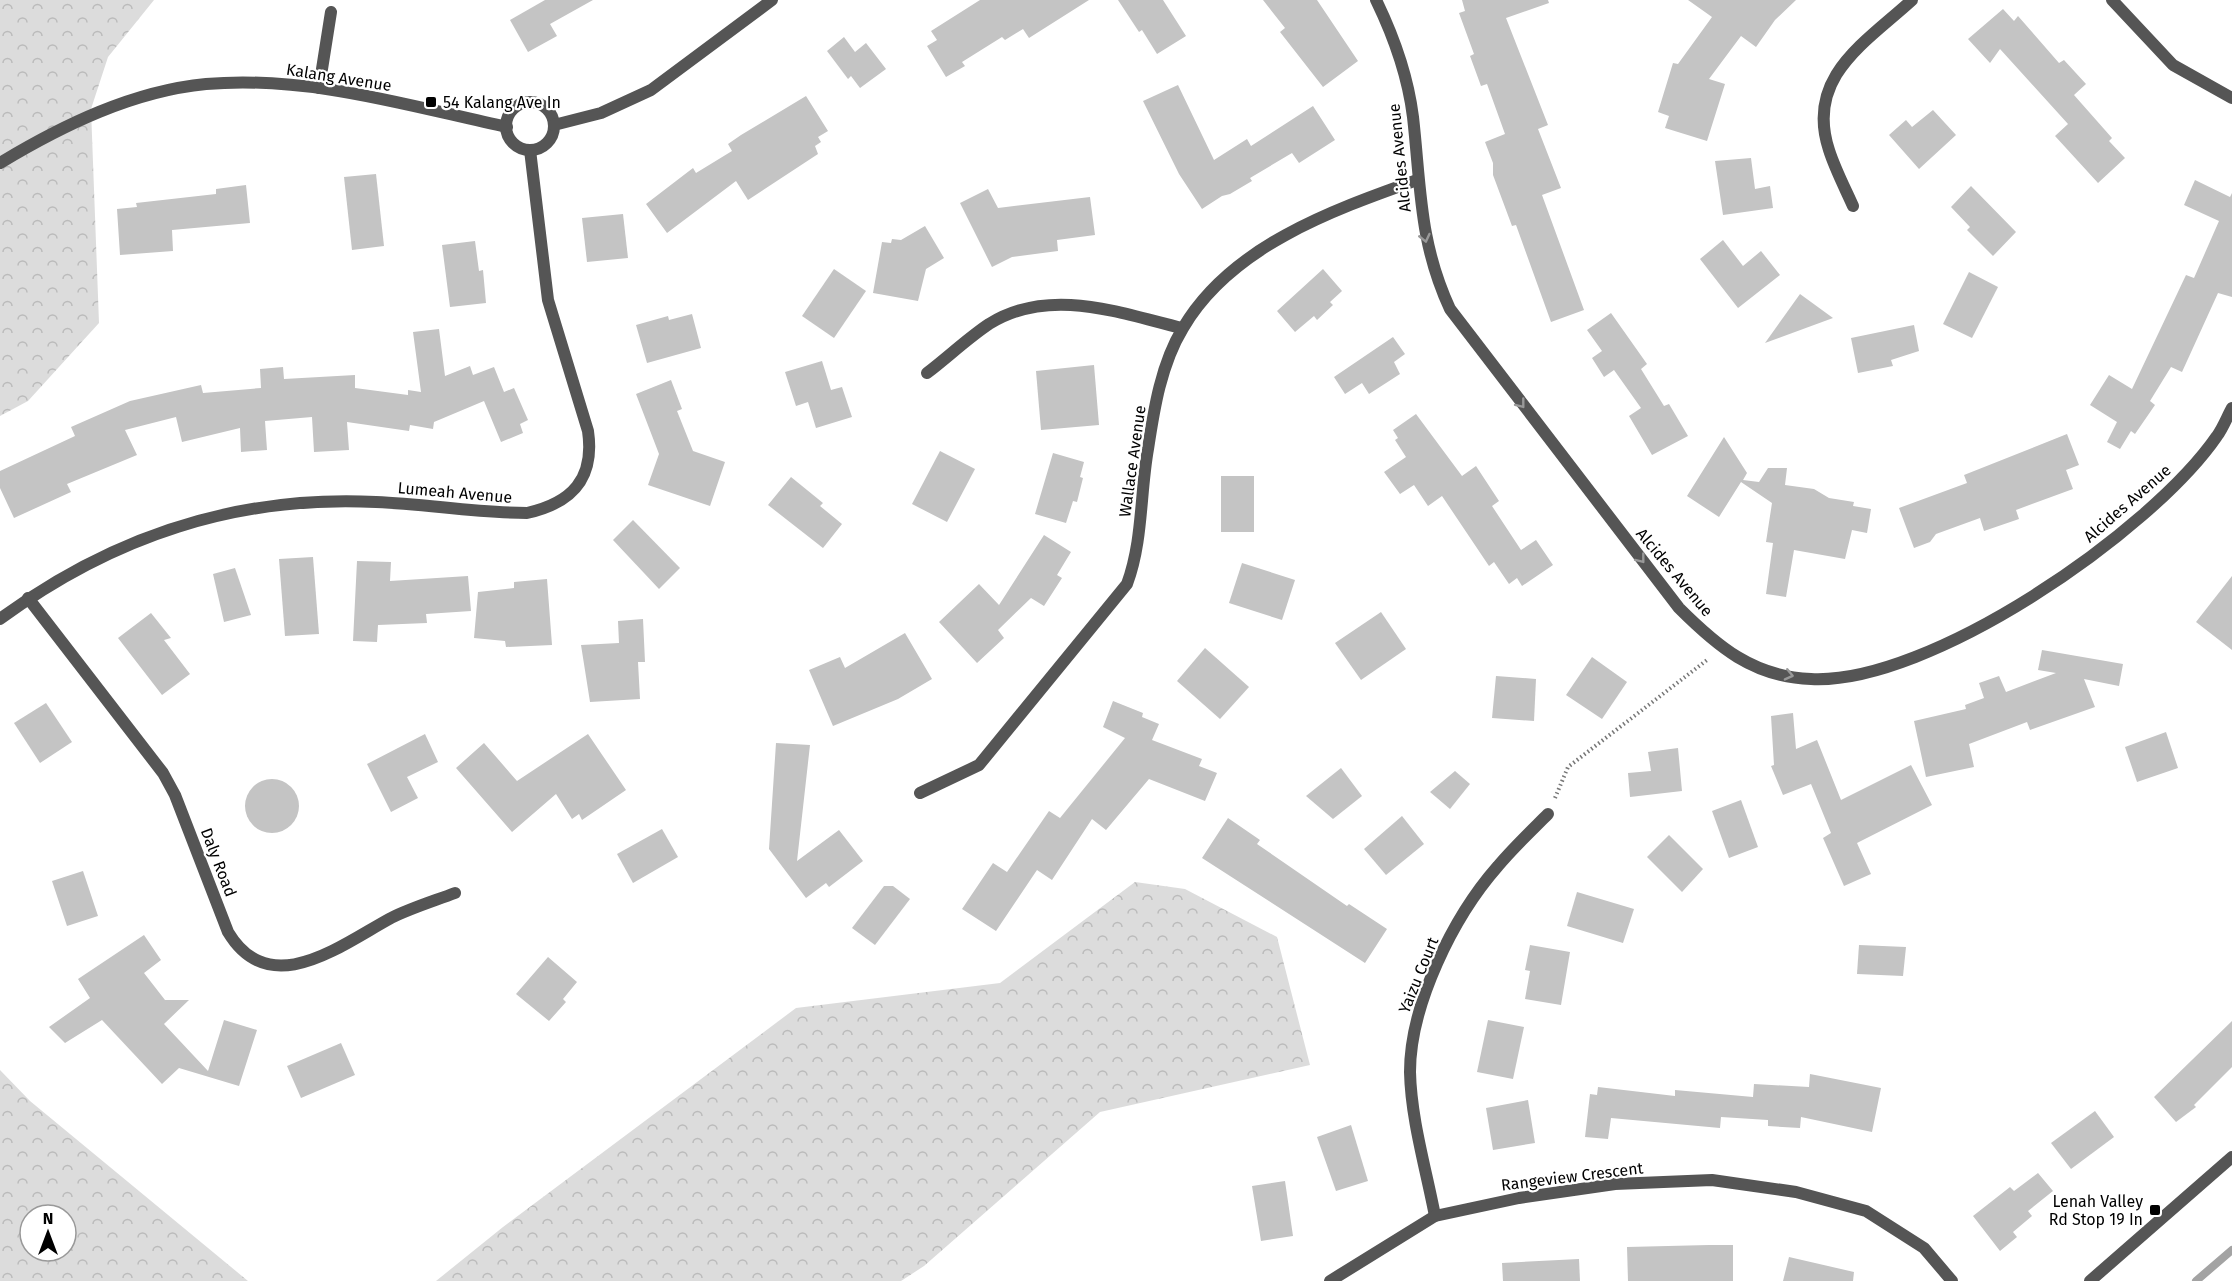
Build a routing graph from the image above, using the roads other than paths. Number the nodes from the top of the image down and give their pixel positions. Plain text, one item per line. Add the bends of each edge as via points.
1 (772, 0) edge
2 (1377, 0) edge
3 (1912, 0) edge
4 (2112, 0) edge
5 (331, 12) dead end
6 (319, 88) junction
7 (2232, 98) edge
8 (554, 125) junction
9 (507, 127) junction
10 (530, 150) junction
11 (0, 163) edge
12 (1417, 180) junction
13 (1853, 206) dead end
14 (1182, 328) junction
15 (927, 373) dead end
16 (2232, 408) edge
17 (28, 598) junction
18 (0, 619) edge
19 (920, 793) dead end
20 (1548, 814) road end
21 (455, 893) dead end
22 (2232, 1157) edge
23 (1435, 1216) junction
24 (1330, 1281) edge
25 (1952, 1281) edge
26 (2090, 1281) edge

1 - 8 street via 651,90 601,113
2 - 12 street, Alcides Avenue via 1404,70 1413,116
3 - 13 street via 1855,51 1833,76 1825,96 1823,121 1829,150
4 - 7 street via 2174,65
5 - 6 street
6 - 9 street, Kalang Avenue
6 - 11 street, Kalang Avenue via 241,83 176,89 105,110
8 - 9 street via 548,109 533,102 512,111
8 - 10 street via 547,143
9 - 10 street via 515,144
10 - 17 street, Lumeah Avenue via 548,300 590,448 589,465 572,493 544,509 527,513 346,501 236,512 146,536 71,571
12 - 14 street, Wallace Avenue via 1351,203 1266,248 1233,271
12 -> 16 street, Alcides Avenue via 1424,235 1450,309 1679,608 1721,648 1759,668 1809,680 1827,679 1879,671 1952,643 2012,610 2147,511 2218,436
14 - 15 street via 1090,306 1035,305 989,324
14 - 19 street, Wallace Avenue via 1164,372 1155,411 1135,563 1126,584 979,765
17 - 18 street, Lumeah Avenue
17 - 21 street, Daly Road via 163,773 228,932 246,954 261,963 301,964 326,955 393,917
20 - 23 street, Yaizu Court via 1497,867 1474,899 1442,956 1420,1009 1410,1073
22 - 26 street
23 - 24 street, Rangeview Crescent
23 - 25 street, Rangeview Crescent via 1519,1198 1615,1184 1712,1180 1796,1192 1866,1211 1924,1248

